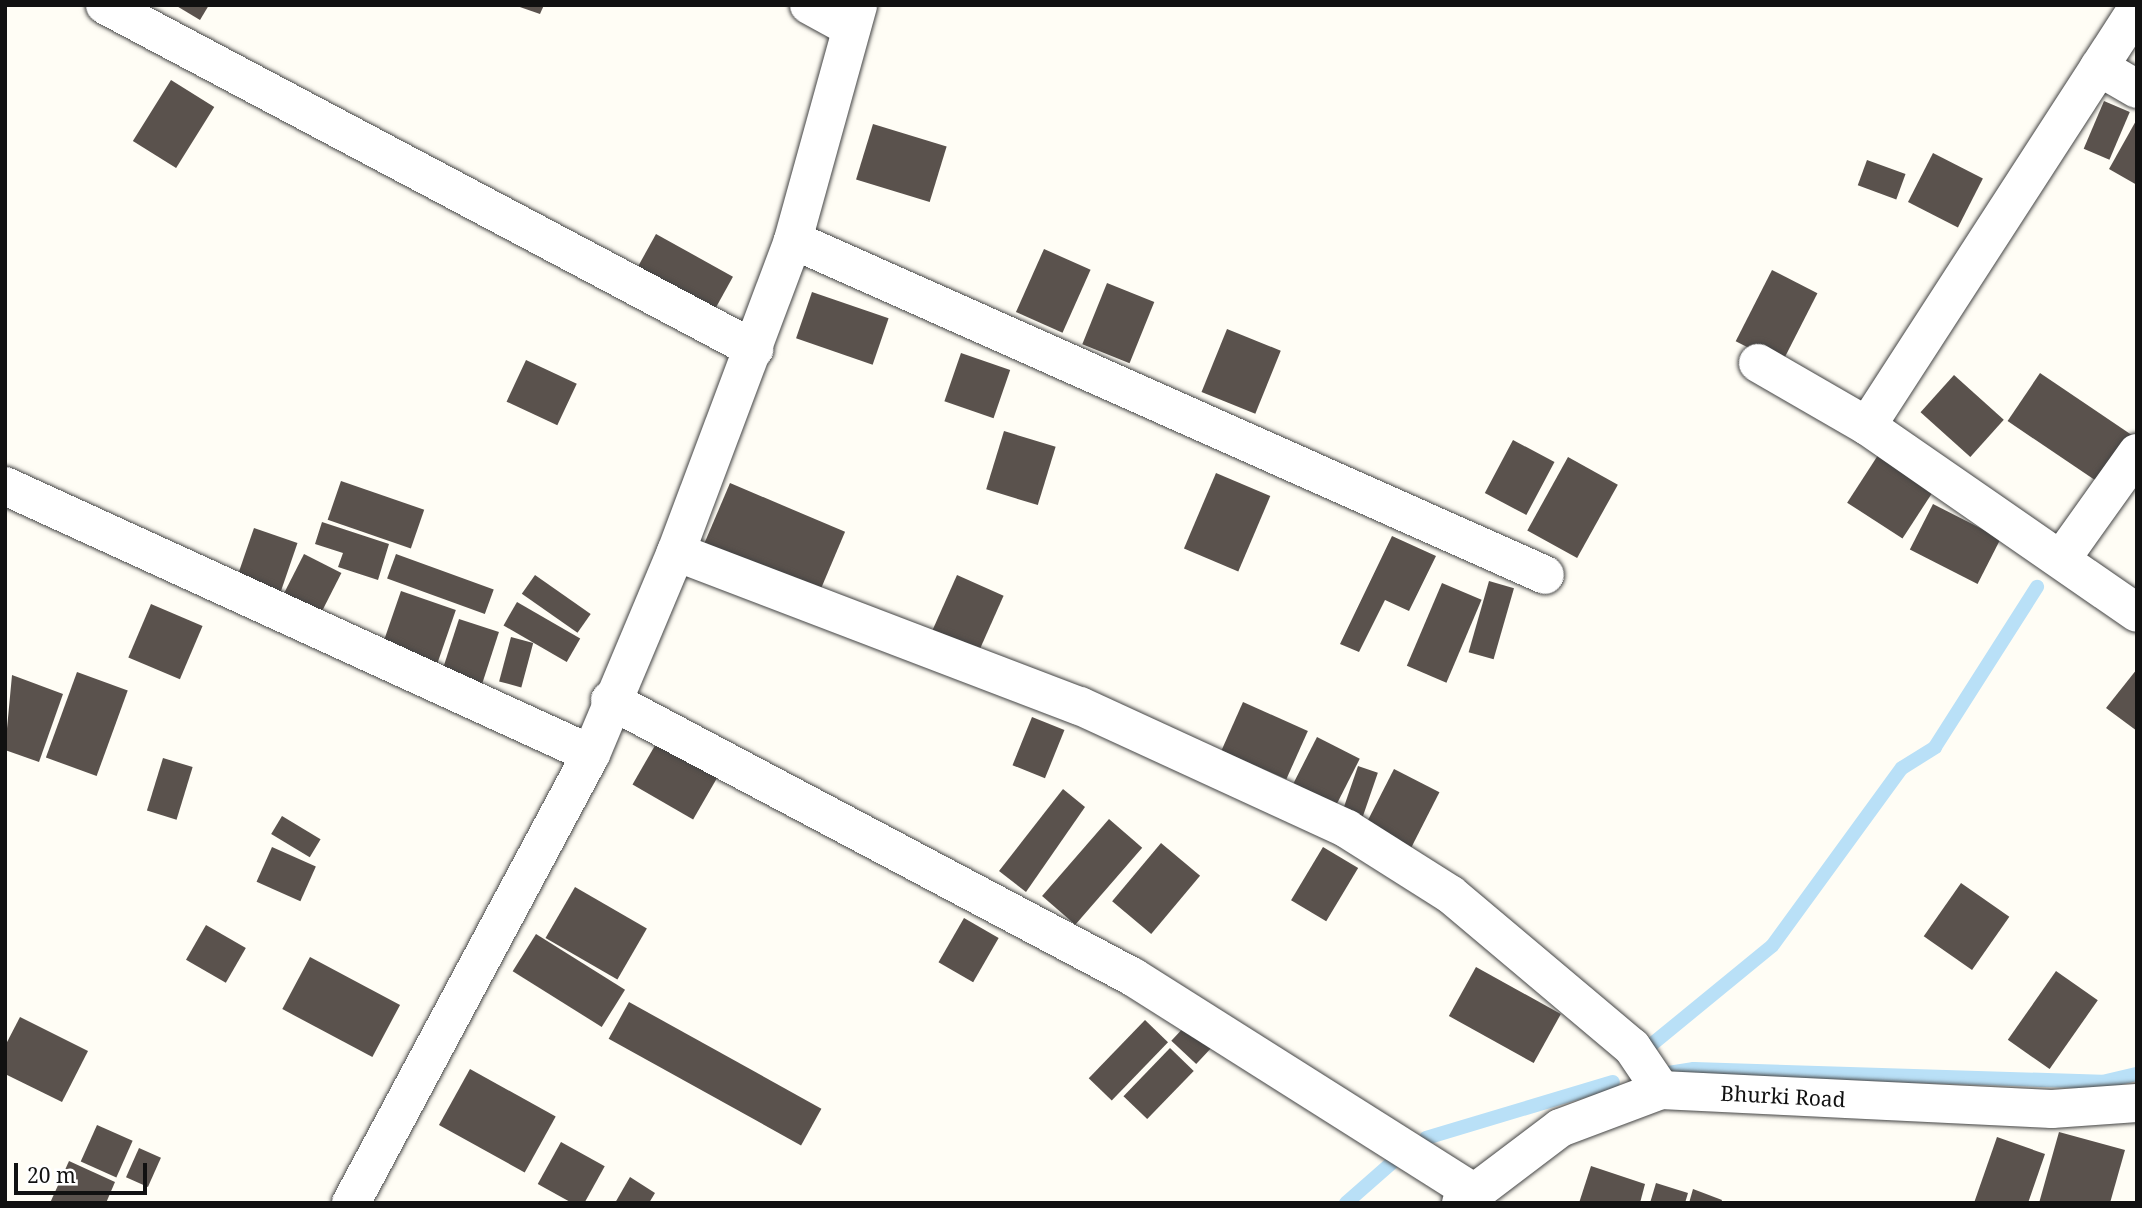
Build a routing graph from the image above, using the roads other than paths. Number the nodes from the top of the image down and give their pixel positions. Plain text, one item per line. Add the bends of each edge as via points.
1 (105, 5) edge
2 (809, 5) edge
3 (2137, 8) edge
4 (854, 17) edge
5 (2099, 67) junction
6 (2137, 89) edge
7 (793, 240) junction
8 (754, 349) junction
9 (1758, 363) dead end
10 (1867, 426) junction
11 (2137, 453) edge
12 (5, 486) edge
13 (676, 552) junction
14 (2062, 558) junction
15 (1545, 575) dead end
16 (2137, 613) edge
17 (610, 700) junction
18 (591, 754) junction
19 (1661, 1090) junction
20 (2137, 1103) edge
21 (1466, 1196) edge
22 (351, 1203) edge

1 - 8 street
2 - 4 street
3 - 5 street
4 - 7 street
5 - 6 street
5 - 10 street
7 - 8 street
7 - 15 street
8 - 13 street
9 - 10 street
10 - 14 street
11 - 14 street
12 - 18 street
13 - 17 street
13 - 19 street via 1080,706 1347,829 1450,894 1632,1047
14 - 16 street
17 - 18 street
17 - 21 street via 1133,976
18 - 22 street
19 - 20 street, Bhurki Road via 2052,1109
19 - 21 street, Bhurki Road via 1560,1128

